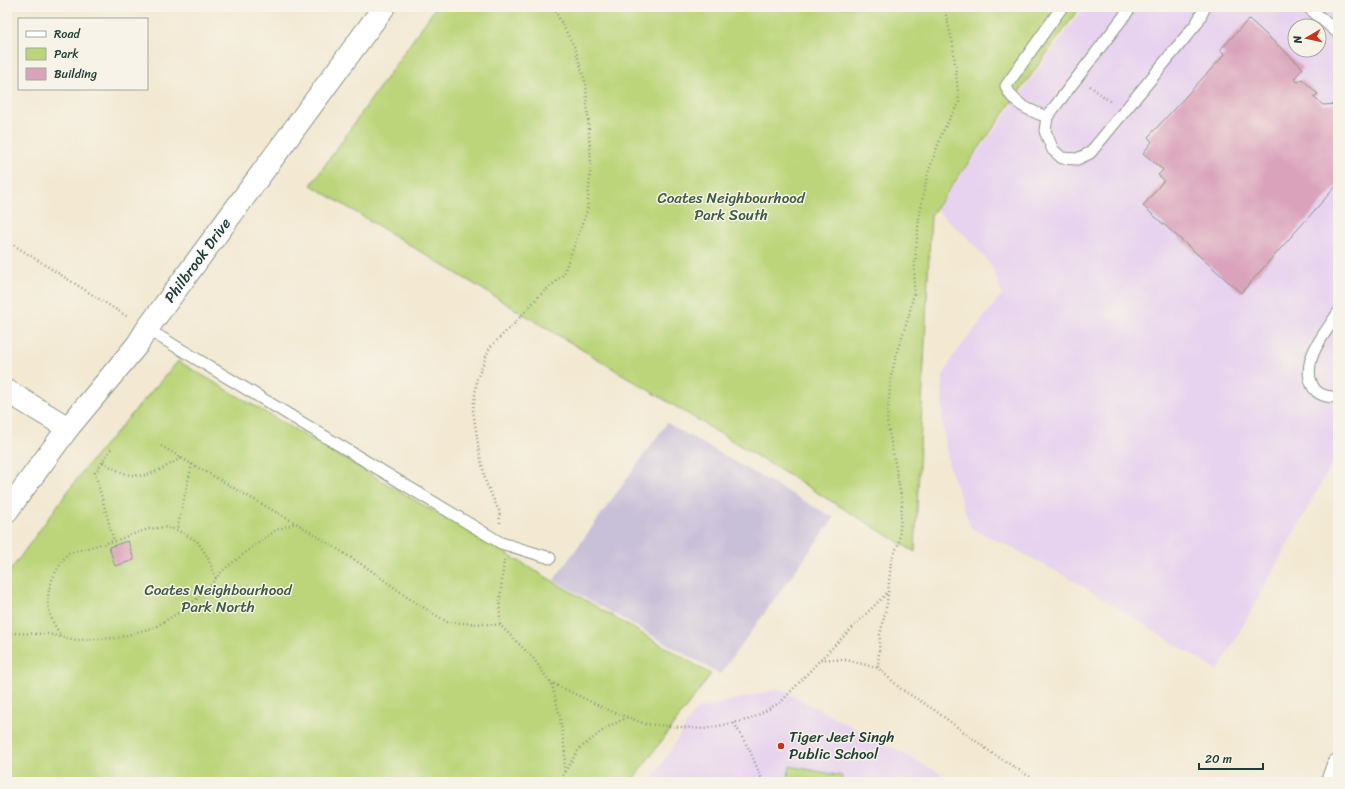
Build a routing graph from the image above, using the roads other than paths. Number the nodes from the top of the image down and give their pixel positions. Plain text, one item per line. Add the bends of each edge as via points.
1 (384, 7) edge
2 (1062, 7) edge
3 (1131, 7) edge
4 (1205, 7) edge
5 (1308, 7) edge
6 (1338, 34) edge
7 (1047, 117) junction
8 (1338, 313) edge
9 (147, 330) junction
10 (7, 391) edge
11 (1338, 397) edge
12 (68, 428) junction
13 (7, 511) edge
14 (550, 558) dead end
15 (1338, 765) edge
16 (1332, 782) edge

1 - 9 street, Philbrook Drive
2 - 7 lane via 1006,86 1009,94 1025,108
3 - 7 lane
4 - 7 lane via 1197,23 1090,153 1076,159 1062,158 1053,150 1045,131
5 - 6 lane
8 - 11 lane via 1314,350 1309,370 1312,384 1318,393
9 - 12 street, Philbrook Drive via 137,346
9 - 14 lane via 501,543
10 - 12 street
12 - 13 street, Philbrook Drive
15 - 16 street

